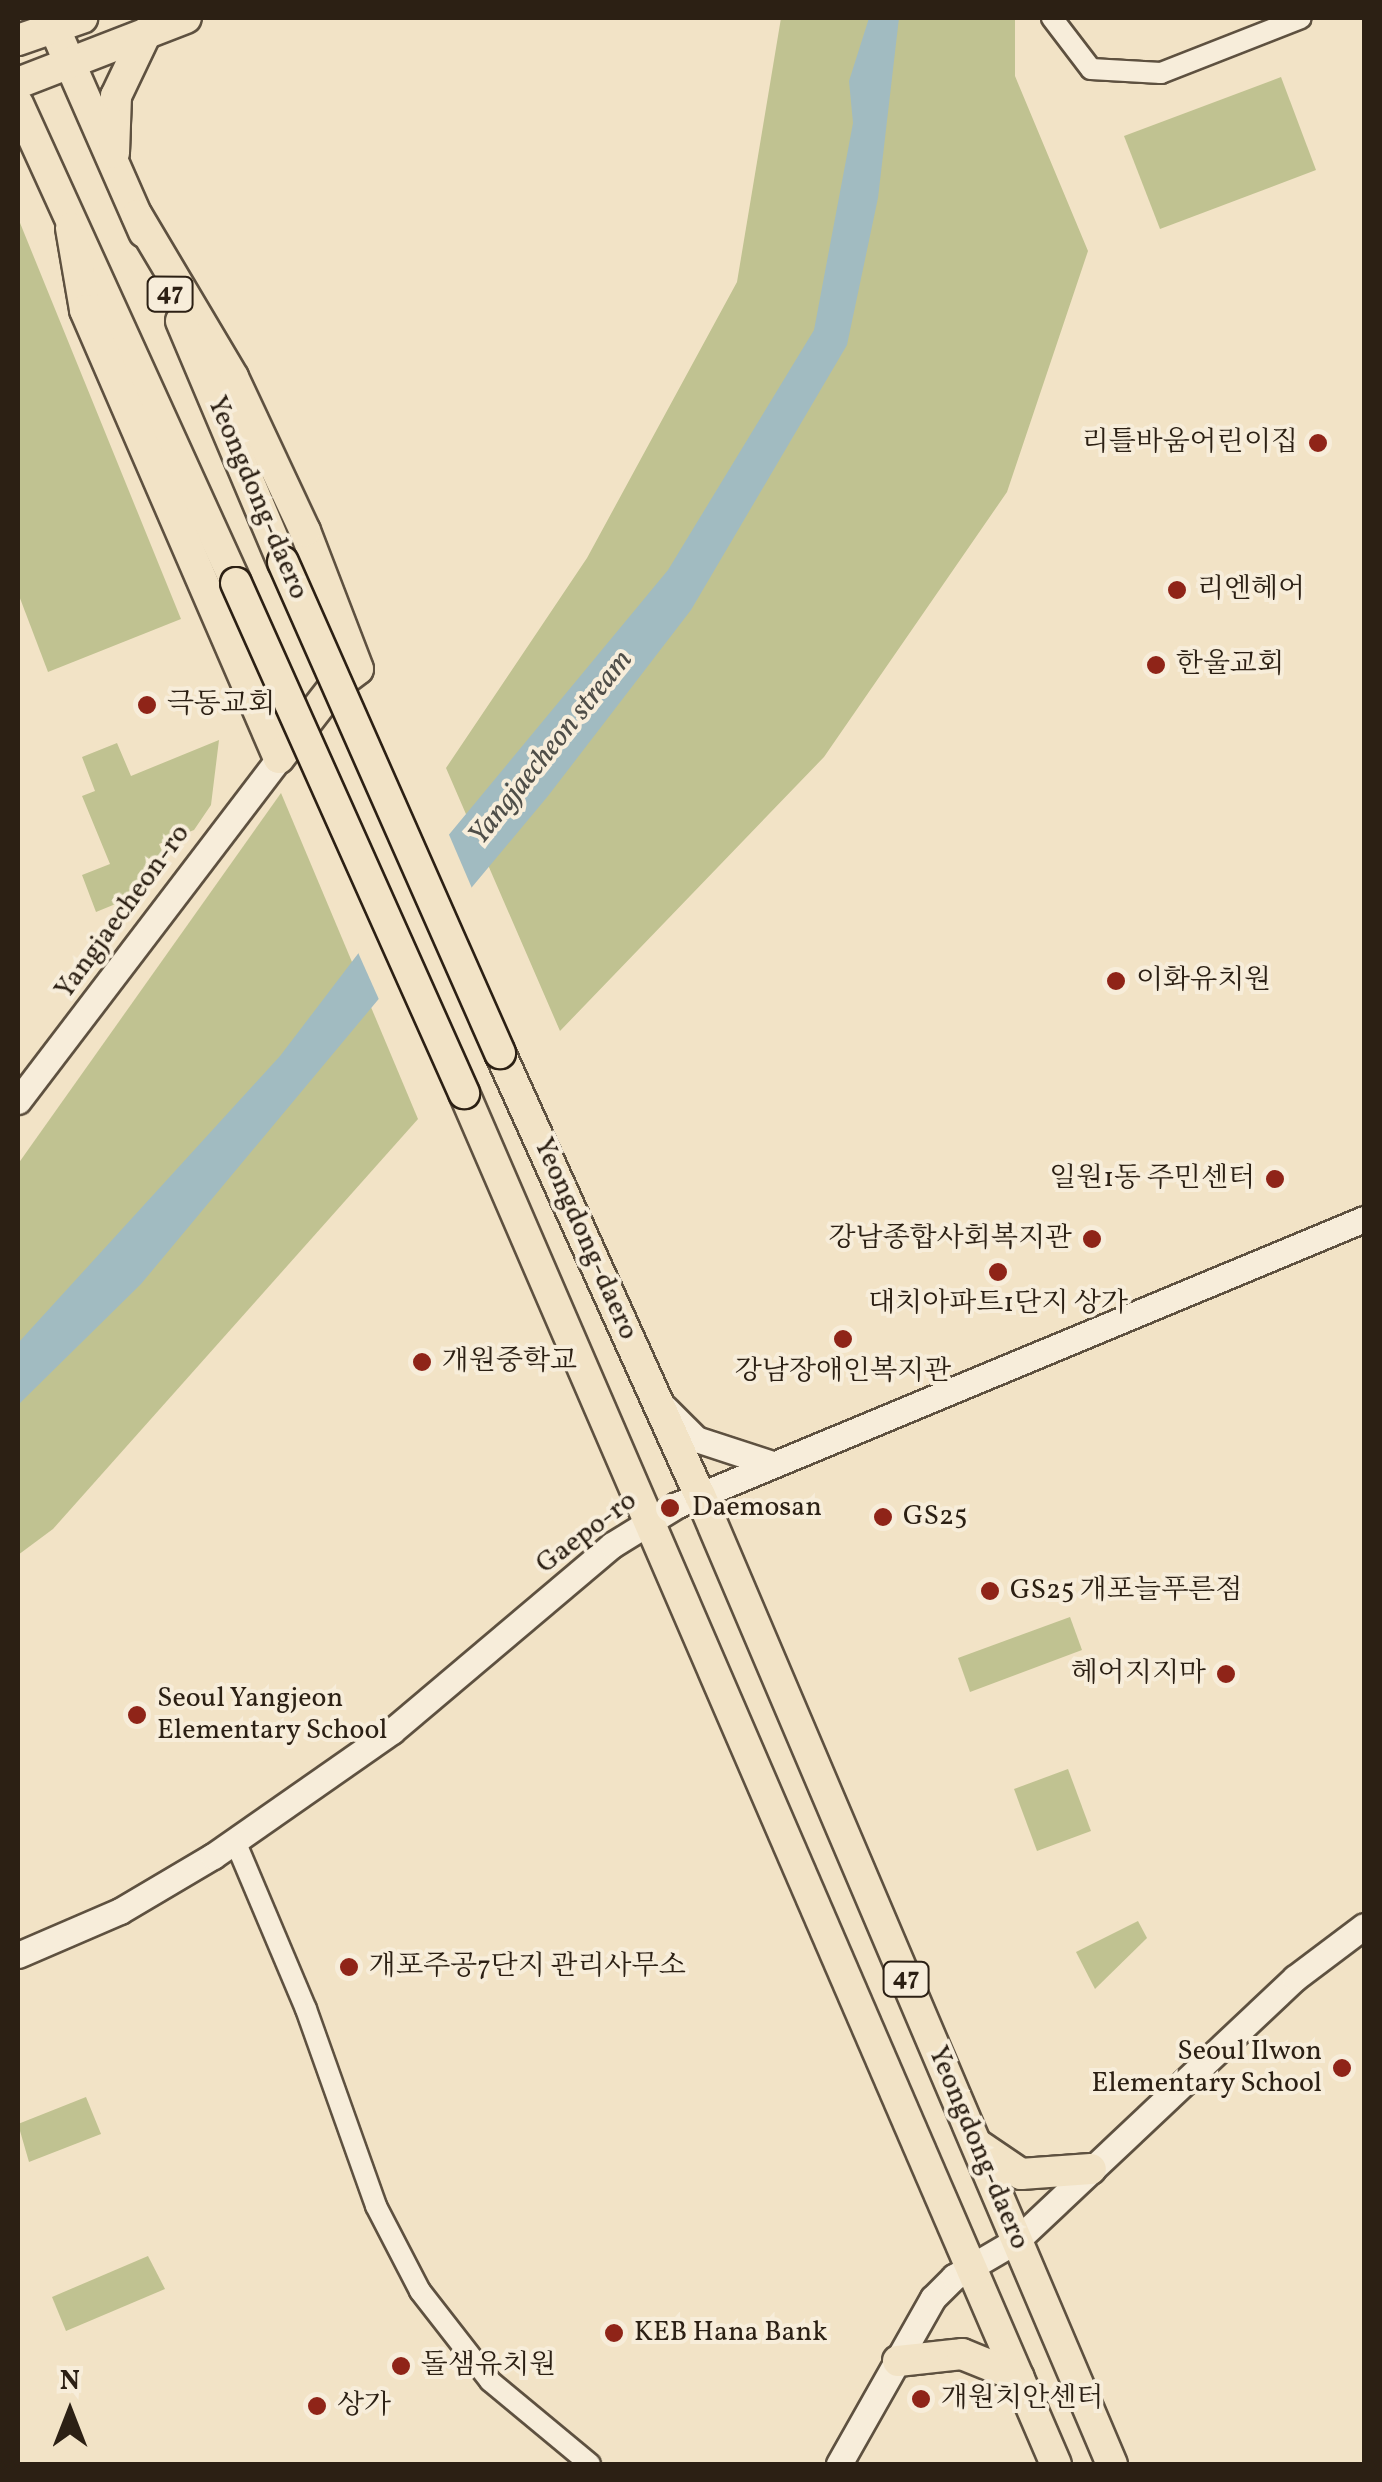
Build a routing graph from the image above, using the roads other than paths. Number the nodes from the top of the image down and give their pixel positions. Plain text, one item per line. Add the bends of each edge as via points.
1 (186, 18) edge
2 (1052, 18) edge
3 (1301, 18) edge
4 (63, 21) edge
5 (146, 32) junction
6 (18, 40) edge
7 (70, 62) junction
8 (18, 83) edge
9 (18, 104) edge
10 (114, 166) junction
11 (137, 215) junction
12 (71, 228) junction
13 (280, 758) junction
14 (18, 1101) edge
15 (1364, 1219) edge
16 (658, 1401) junction
17 (772, 1464) junction
18 (700, 1494) junction
19 (653, 1521) junction
20 (235, 1840) junction
21 (1364, 1926) edge
22 (18, 1955) edge
23 (976, 2143) junction
24 (1091, 2169) junction
25 (995, 2254) junction
26 (898, 2362) junction
27 (1020, 2378) junction
28 (590, 2464) edge
29 (839, 2464) edge
30 (1056, 2464) edge
31 (1112, 2464) edge

1 - 5 main road
2 - 3 street via 1091,69 1162,72
4 - 6 main road
4 - 7 main road, Yeongdong-daero / 47
5 - 7 main road
5 - 10 main road via 116,96
7 - 8 main road
7 - 10 main road, Yeongdong-daero / 47
9 - 12 main road, Yeongdong-daero / 47
10 - 11 main road, Yeongdong-daero / 47
11 - 13 main road via 233,377 305,531 358,669 333,688
11 - 16 main road, Yeongdong-daero / 47, bridge via 283,562
12 - 13 main road via 84,310
12 - 19 main road, Yeongdong-daero / 47, bridge
13 - 14 street, Yangjaecheon-ro
15 - 17 street, Gaepo-ro
16 - 17 street via 696,1438
16 - 18 main road, Yeongdong-daero / 47
17 - 18 street, Gaepo-ro
18 - 19 street, Gaepo-ro
18 - 23 main road, Yeongdong-daero / 47
19 - 20 street, Gaepo-ro via 612,1545 392,1732
19 - 25 main road, Yeongdong-daero / 47
20 - 22 street, Gaepo-ro via 120,1911
20 - 28 street via 306,2008 376,2206 420,2290 490,2381
21 - 24 street via 1295,1978
23 - 24 main road via 1020,2174
23 - 25 main road, Yeongdong-daero / 47
24 - 25 street
25 - 26 street via 933,2298
25 - 27 main road, Yeongdong-daero / 47
25 - 31 main road, Yeongdong-daero / 47
26 - 27 main road via 962,2354
26 - 29 street
27 - 30 main road, Yeongdong-daero / 47

